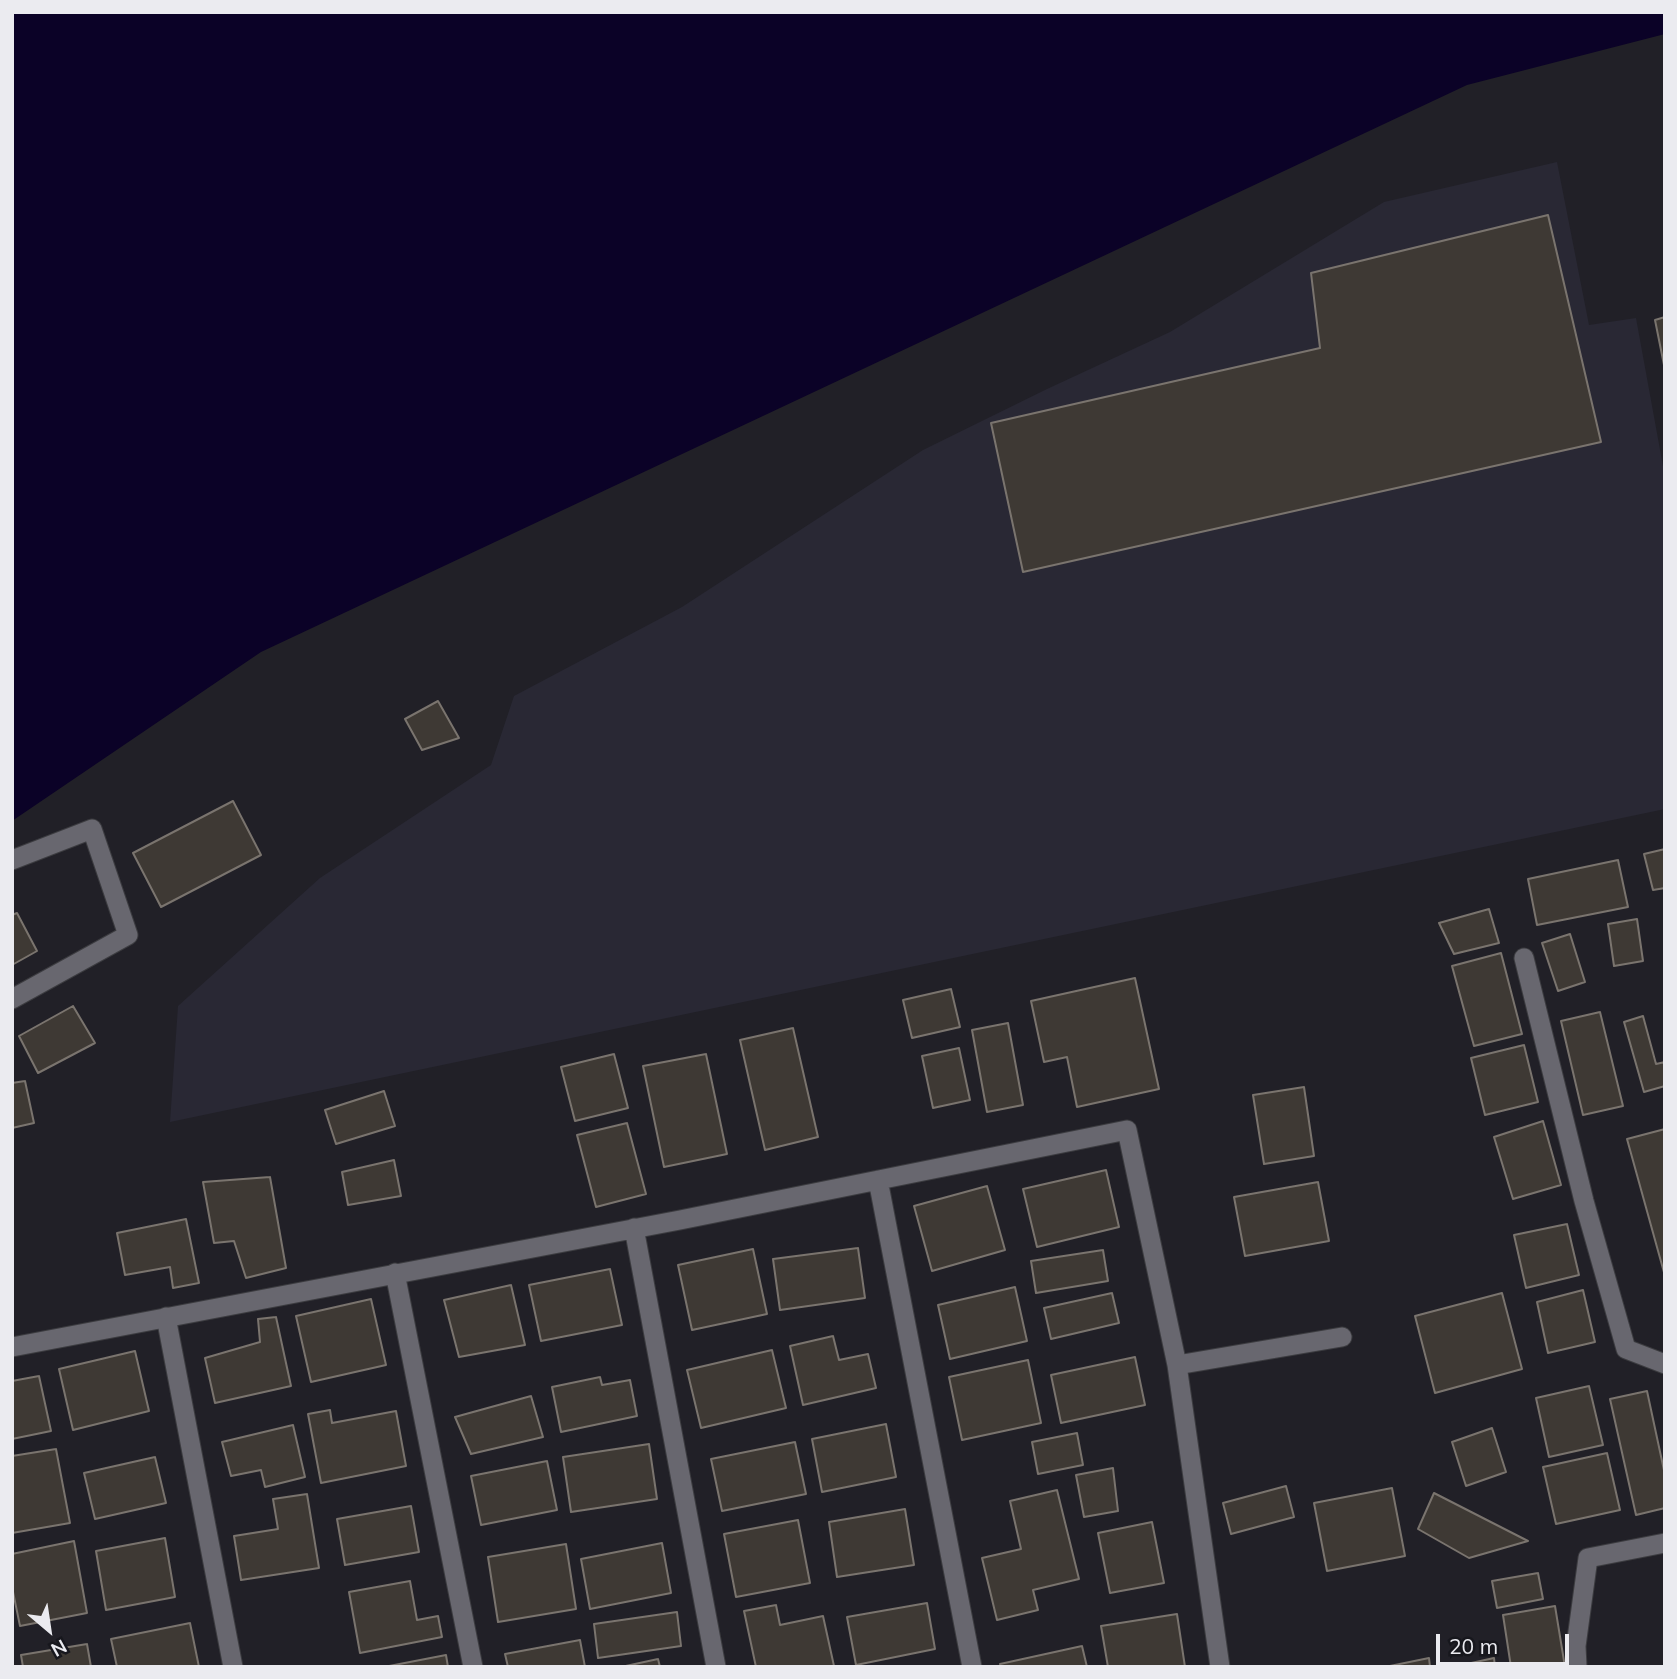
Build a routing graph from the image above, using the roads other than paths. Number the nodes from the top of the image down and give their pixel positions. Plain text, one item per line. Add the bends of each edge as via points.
1 (12, 860) edge
2 (1524, 958) dead end
3 (12, 999) edge
4 (878, 1180) junction
5 (634, 1228) junction
6 (395, 1273) junction
7 (166, 1317) junction
8 (1342, 1337) dead end
9 (12, 1346) edge
10 (1665, 1364) edge
11 (1177, 1365) junction
12 (1665, 1543) edge
13 (233, 1667) edge
14 (473, 1667) edge
15 (716, 1667) edge
16 (972, 1667) edge
17 (1220, 1667) edge
18 (1577, 1667) edge

1 - 3 street via 92,829 128,935
2 - 10 street via 1626,1349
4 - 5 street
4 - 11 street via 1127,1130
4 - 16 street
5 - 6 street
5 - 15 street
6 - 7 street
6 - 14 street
7 - 9 street
7 - 13 street
8 - 11 street
11 - 17 street
12 - 18 street via 1588,1558

